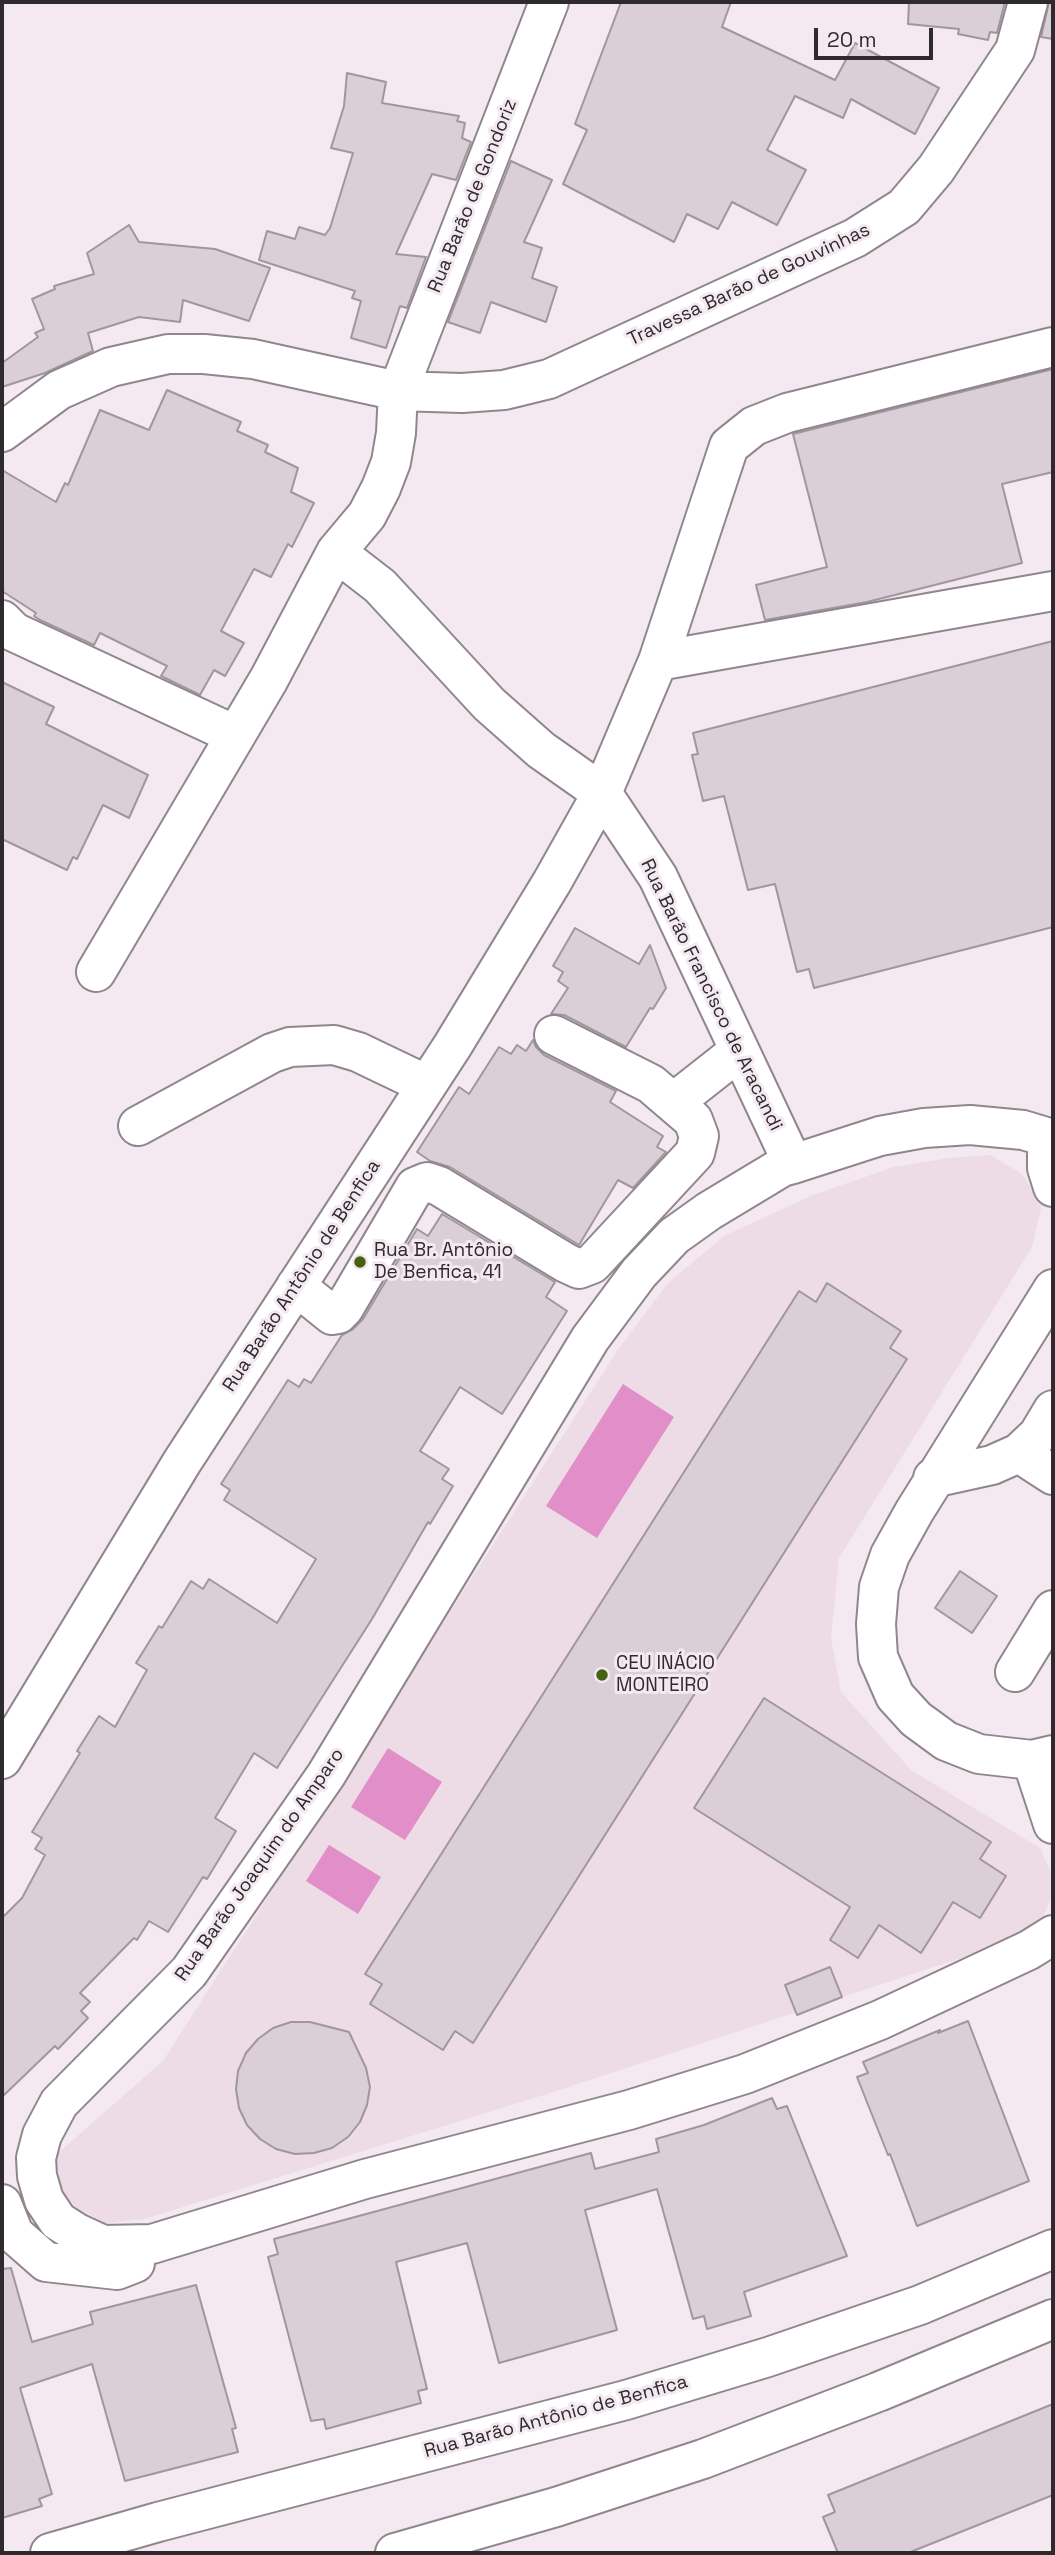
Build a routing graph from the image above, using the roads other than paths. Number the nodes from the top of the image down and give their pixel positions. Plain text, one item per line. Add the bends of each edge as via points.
1 (550, 2) edge
2 (1028, 2) edge
3 (1053, 347) edge
4 (398, 391) junction
5 (2, 432) edge
6 (336, 552) junction
7 (1053, 591) edge
8 (2, 621) edge
9 (658, 661) junction
10 (235, 735) junction
11 (602, 793) junction
12 (96, 972) dead end
13 (554, 1035) dead end
14 (739, 1051) junction
15 (427, 1085) junction
16 (673, 1103) junction
17 (138, 1126) dead end
18 (1053, 1138) edge
19 (793, 1164) junction
20 (1053, 1187) edge
21 (296, 1286) junction
22 (1053, 1289) edge
23 (1053, 1410) edge
24 (1018, 1453) junction
25 (1053, 1475) edge
26 (933, 1478) junction
27 (1053, 1610) edge
28 (1015, 1672) dead end
29 (1042, 1758) edge
30 (2, 1759) edge
31 (1053, 1824) edge
32 (1053, 1935) edge
33 (2, 2204) edge
34 (152, 2244) junction
35 (1053, 2249) edge
36 (1053, 2319) edge
37 (50, 2553) edge
38 (395, 2553) edge

1 - 4 street, Rua Barão de Gondoriz
2 - 4 street, Travessa Barão de Gouvinhas via 1014,50 936,169 904,207 855,238 549,379 504,390
3 - 9 street, Rua Barão Antônio de Benfica via 787,413 754,426 729,446
4 - 5 street, Travessa Barão de Gouvinhas via 253,359 168,354 111,367 59,390
4 - 6 street, Rua Barão de Gondoriz via 391,461 381,488 367,515
6 - 10 street, Rua Barão de Gondoriz
6 - 11 street via 380,586 489,705 541,750
7 - 9 street
8 - 10 street via 14,632
9 - 11 street, Rua Barão Antônio de Benfica
10 - 12 street, Rua Barão de Gondoriz
11 - 14 street, Rua Barão Francisco de Aracandi via 658,877
11 - 15 street, Rua Barão Antônio de Benfica
13 - 16 street via 651,1084
14 - 16 street
14 - 19 street, Rua Barão Francisco de Aracandi
15 - 17 street via 334,1045 290,1047
15 - 21 street, Rua Barão Antônio de Benfica
16 - 21 street via 693,1120 699,1136 695,1153 592,1264 579,1269 427,1182 415,1187 338,1314 332,1315
18 - 19 street, Rua Barão Joaquim do Amparo via 970,1125 924,1128 880,1136
18 - 20 street via 1047,1155
19 - 34 street, Rua Barão Joaquim do Amparo via 709,1211 674,1236 639,1273 590,1339 326,1774 189,1972 59,2103 42,2134 36,2158 37,2176 51,2211 58,2221 103,2245
21 - 30 street, Rua Barão Antônio de Benfica via 182,1462
22 - 26 street
23 - 24 street via 1038,1434
24 - 25 street
24 - 26 street via 992,1465
26 - 29 street via 890,1555 879,1587 878,1657 895,1696 946,1741 979,1754
27 - 28 street
29 - 31 street
32 - 34 street, Rua Barão Joaquim do Amparo via 880,2020 745,2074 629,2110 366,2179
33 - 34 street via 14,2234 46,2262 117,2270 135,2262
35 - 37 street, Rua Barão Antônio de Benfica via 920,2305 768,2357 626,2400
36 - 38 street via 703,2459

